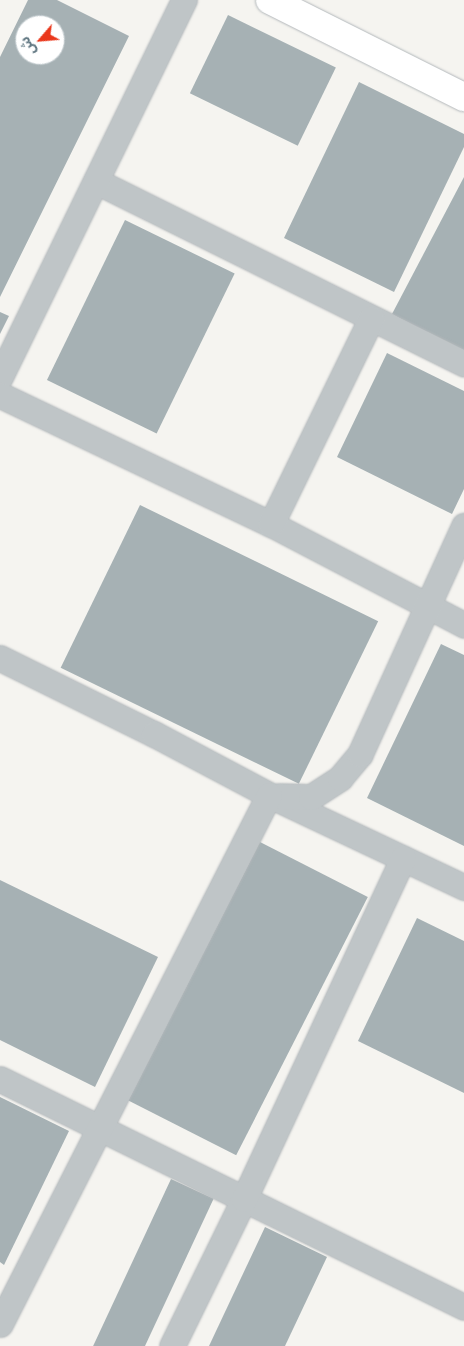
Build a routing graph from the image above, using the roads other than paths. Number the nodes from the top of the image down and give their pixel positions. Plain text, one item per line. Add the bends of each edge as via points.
1 (184, 0) edge
2 (272, 0) edge
3 (464, 97) edge
4 (96, 181) junction
5 (371, 320) junction
6 (464, 364) edge
7 (0, 377) edge
8 (0, 395) edge
9 (271, 524) junction
10 (464, 526) edge
11 (427, 607) junction
12 (464, 625) edge
13 (0, 658) edge
14 (269, 795) junction
15 (403, 858) junction
16 (464, 887) edge
17 (0, 1079) edge
18 (100, 1127) junction
19 (244, 1200) junction
20 (464, 1307) edge
21 (0, 1324) edge
22 (172, 1346) edge

1 - 4 lane
2 - 3 main road
4 - 5 lane
4 - 7 lane
5 - 6 lane
5 - 9 lane
8 - 9 lane
9 - 11 lane
10 - 11 lane
11 - 12 lane
11 - 14 lane via 360,754 340,778 311,797
13 - 14 lane
14 - 15 lane
14 - 18 lane
15 - 16 lane
15 - 19 lane
17 - 18 lane
18 - 19 lane
18 - 21 lane
19 - 20 lane
19 - 22 lane

